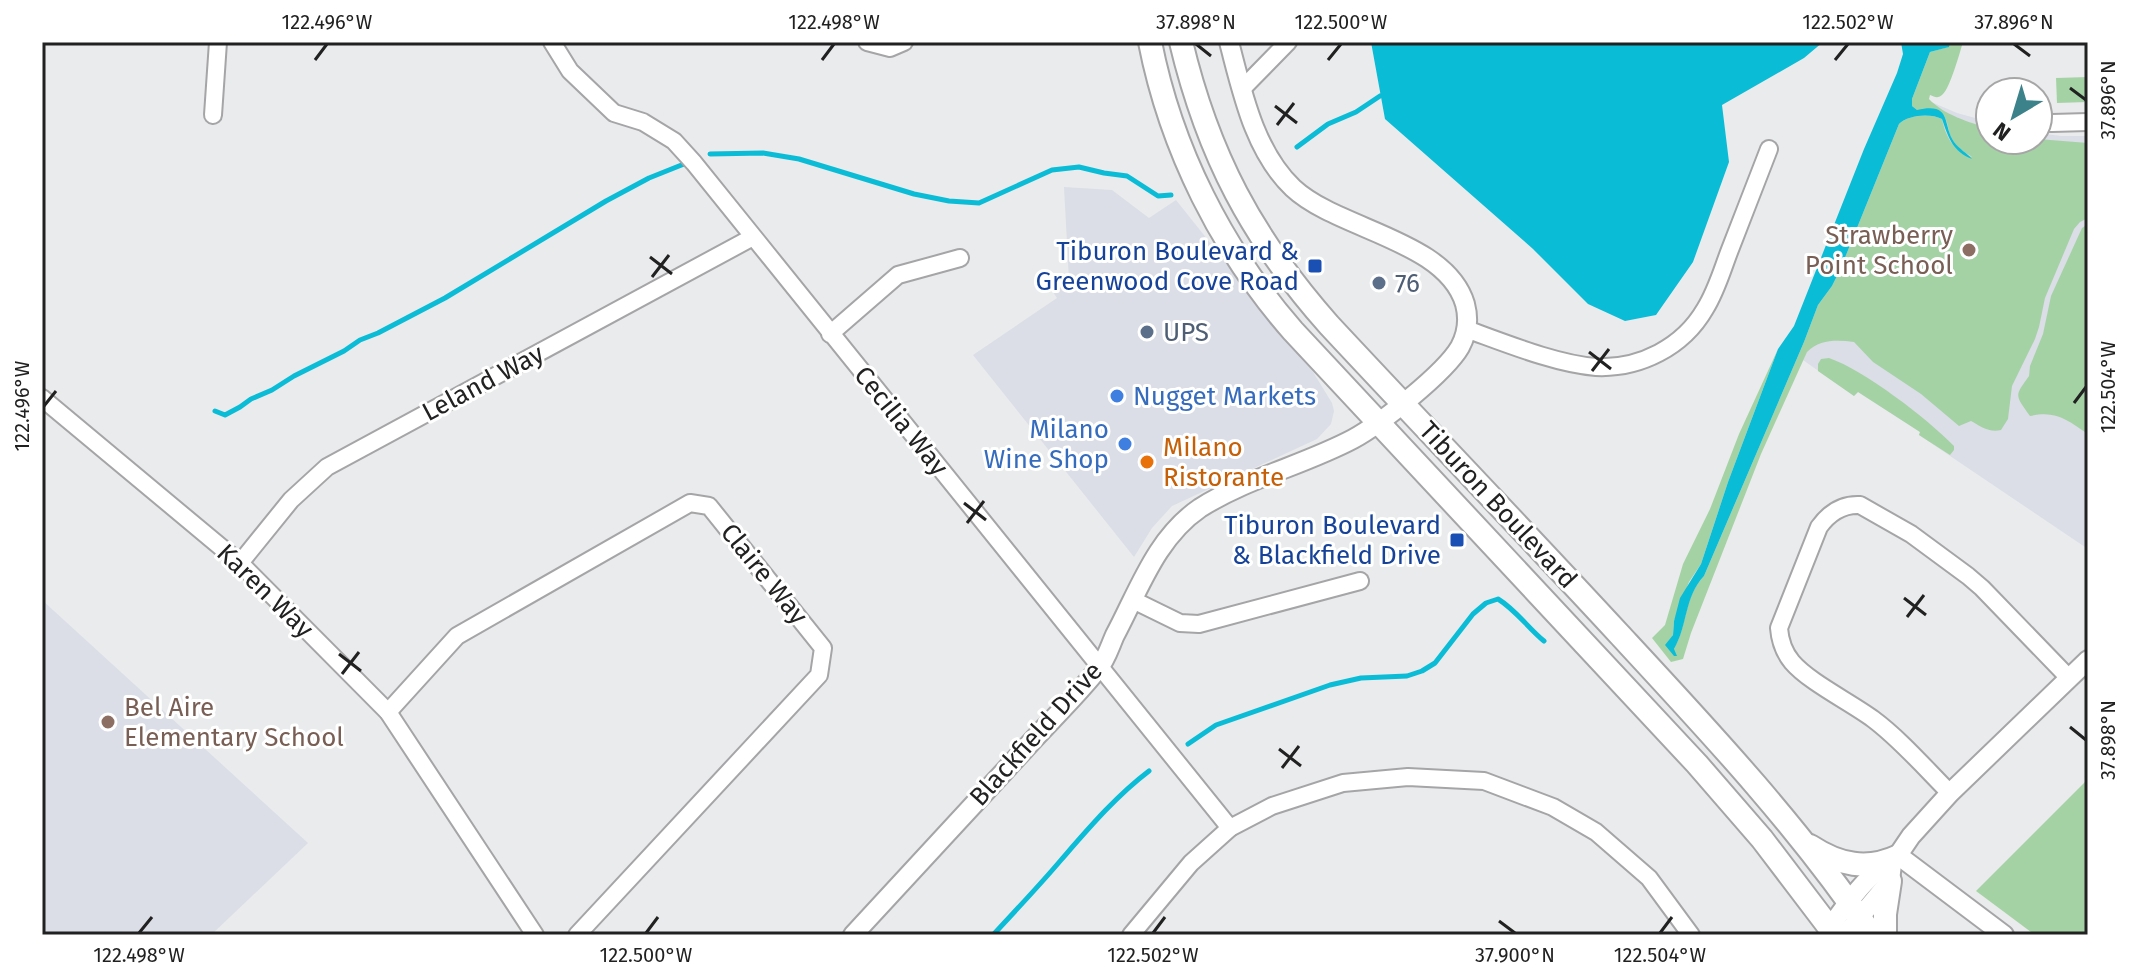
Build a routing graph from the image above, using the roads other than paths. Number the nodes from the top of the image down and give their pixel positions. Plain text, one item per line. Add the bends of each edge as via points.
1 (218, 42) edge
2 (552, 42) edge
3 (867, 42) edge
4 (904, 42) edge
5 (1150, 42) edge
6 (1181, 42) edge
7 (1229, 42) edge
8 (1288, 42) edge
9 (1242, 89) junction
10 (213, 115) dead end
11 (2088, 122) edge
12 (2054, 123) edge
13 (1769, 149) dead end
14 (753, 237) junction
15 (960, 258) dead end
16 (1466, 329) junction
17 (830, 334) junction
18 (42, 398) edge
19 (1403, 403) junction
20 (1379, 422) junction
21 (240, 563) junction
22 (1360, 581) dead end
23 (1133, 600) junction
24 (2088, 660) edge
25 (1101, 666) junction
26 (2069, 678) junction
27 (388, 712) junction
28 (1950, 793) junction
29 (1230, 828) junction
30 (1795, 832) junction
31 (1894, 867) junction
32 (1845, 927) edge
33 (535, 935) edge
34 (577, 935) edge
35 (853, 935) edge
36 (1131, 935) edge
37 (1691, 935) edge
38 (1885, 935) edge
39 (2004, 935) edge

1 - 10 street
2 - 14 street, Cecilia Way via 570,71 614,113 643,122 674,141
3 - 4 street via 890,48
5 - 20 main road, Tiburon Boulevard via 1181,147 1225,236 1282,318
6 - 19 main road, Tiburon Boulevard via 1208,132 1250,220 1307,300
7 - 9 street
8 - 9 street
9 - 16 street via 1267,153 1291,186 1306,199 1411,249 1442,270 1463,299
11 - 12 street
13 - 16 street via 1706,309 1664,351 1623,365 1596,367
14 - 17 street, Cecilia Way
14 - 21 street, Leland Way via 327,467 291,500
15 - 17 street via 898,275
16 - 19 street, Blackfield Drive via 1453,357
17 - 25 street, Cecilia Way
18 - 21 street, Karen Way
19 - 20 street, Blackfield Drive
19 - 30 main road, Tiburon Boulevard via 1683,703
20 - 23 street, Blackfield Drive via 1343,444 1200,508 1167,539
20 - 32 main road, Tiburon Boulevard
21 - 27 street, Karen Way
22 - 23 street via 1199,624 1180,623
23 - 25 street, Blackfield Drive
24 - 26 street
25 - 29 street, Cecilia Way
25 - 35 street, Blackfield Drive
26 - 28 street
26 - 28 street via 1982,588 1911,534 1860,505 1841,508 1824,520 1779,628 1785,654 1876,721
27 - 33 street, Karen Way
27 - 34 street, Claire Way via 457,636 690,503 709,506 823,648 819,675
28 - 31 street via 1911,836
29 - 36 street via 1191,863
29 - 37 street via 1272,806 1343,783 1408,777 1484,781 1553,807 1596,832 1649,878
30 - 31 main road via 1819,851 1851,865
30 - 32 main road, Tiburon Boulevard
31 - 32 street
31 - 38 main road
31 - 39 street

